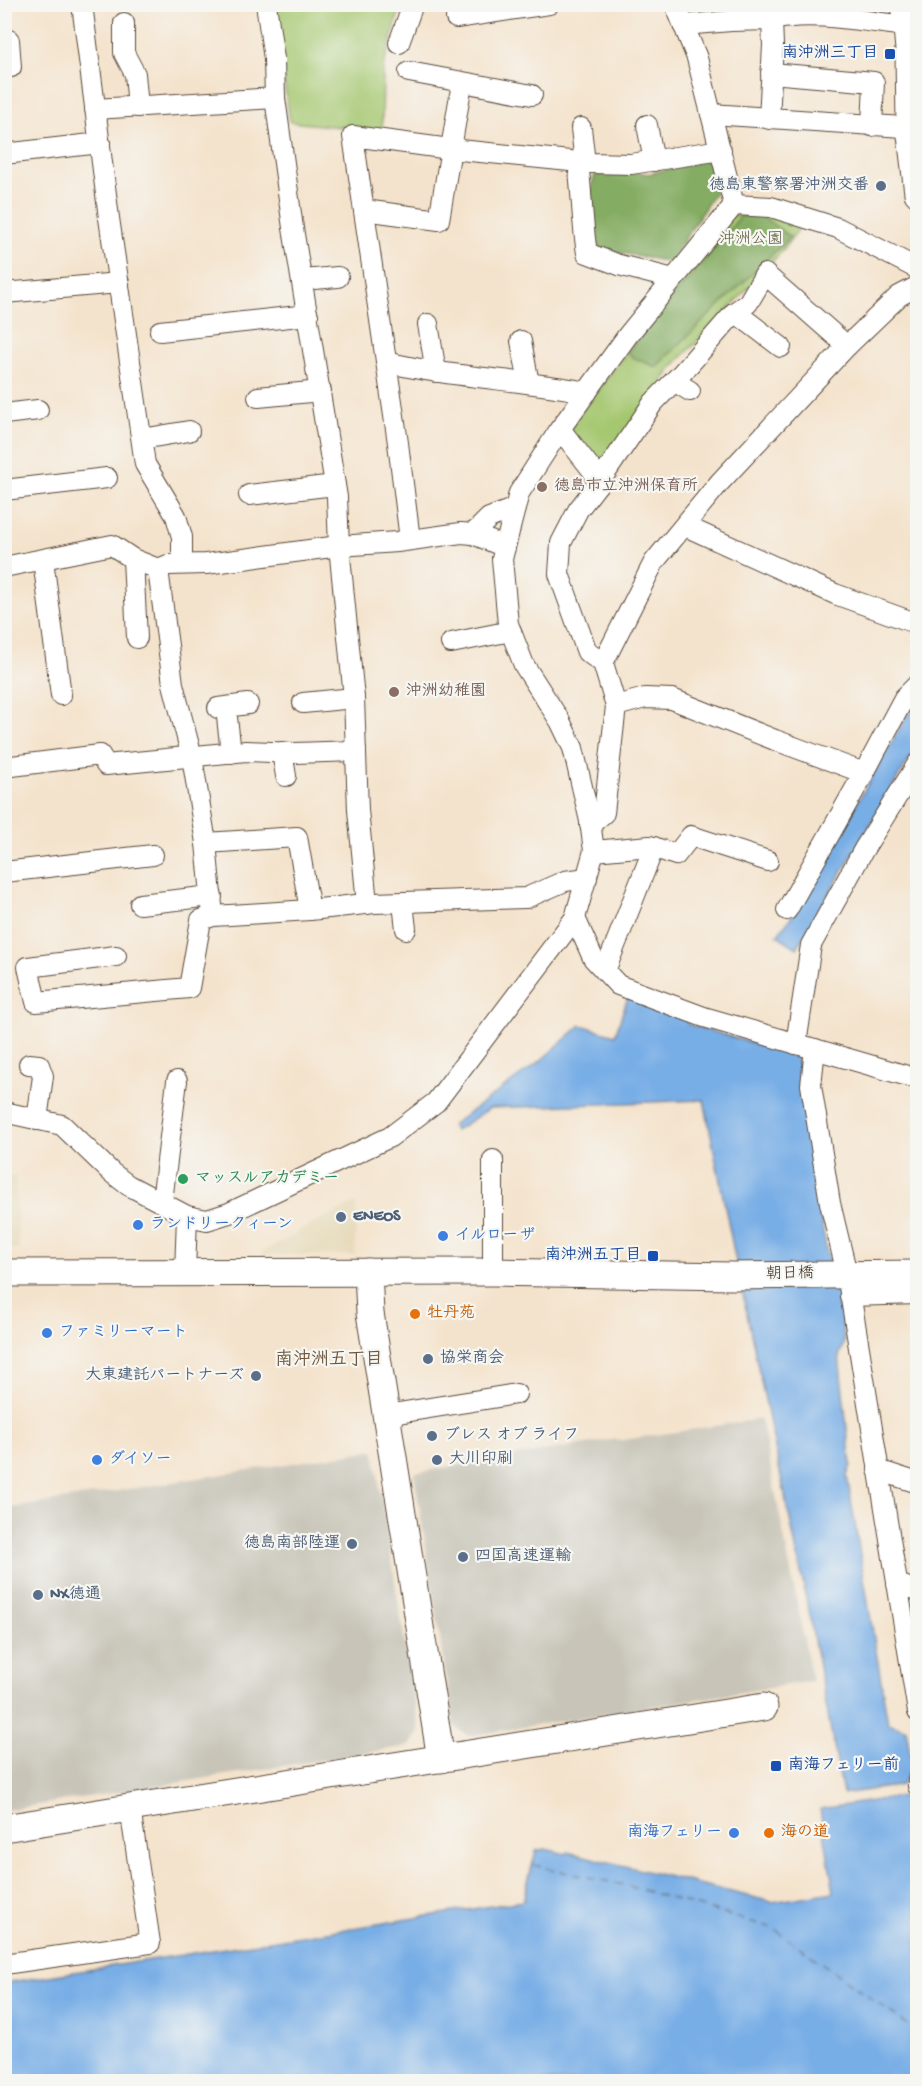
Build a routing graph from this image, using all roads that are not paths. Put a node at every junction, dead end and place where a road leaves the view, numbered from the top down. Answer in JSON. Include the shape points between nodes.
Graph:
{"nodes":[{"id":1,"x":82,"y":4,"type":"edge"},
{"id":2,"x":266,"y":4,"type":"edge"},
{"id":3,"x":413,"y":4,"type":"edge"},
{"id":4,"x":549,"y":4,"type":"edge"},
{"id":5,"x":675,"y":4,"type":"edge"},
{"id":6,"x":456,"y":18,"type":"dead end"},
{"id":7,"x":772,"y":21,"type":"junction"},
{"id":8,"x":122,"y":22,"type":"dead end"},
{"id":9,"x":683,"y":25,"type":"junction"},
{"id":10,"x":910,"y":33,"type":"edge"},
{"id":11,"x":4,"y":40,"type":"edge"},
{"id":12,"x":399,"y":43,"type":"dead end"},
{"id":13,"x":11,"y":67,"type":"dead end"},
{"id":14,"x":409,"y":72,"type":"dead end"},
{"id":15,"x":771,"y":73,"type":"junction"},
{"id":16,"x":462,"y":82,"type":"junction"},
{"id":17,"x":532,"y":95,"type":"dead end"},
{"id":18,"x":275,"y":98,"type":"junction"},
{"id":19,"x":138,"y":107,"type":"junction"},
{"id":20,"x":95,"y":109,"type":"junction"},
{"id":21,"x":711,"y":114,"type":"junction"},
{"id":22,"x":769,"y":118,"type":"junction"},
{"id":23,"x":647,"y":125,"type":"dead end"},
{"id":24,"x":872,"y":126,"type":"junction"},
{"id":25,"x":914,"y":127,"type":"edge"},
{"id":26,"x":581,"y":128,"type":"dead end"},
{"id":27,"x":100,"y":143,"type":"junction"},
{"id":28,"x":450,"y":149,"type":"junction"},
{"id":29,"x":721,"y":150,"type":"junction"},
{"id":30,"x":4,"y":154,"type":"edge"},
{"id":31,"x":654,"y":161,"type":"junction"},
{"id":32,"x":582,"y":163,"type":"junction"},
{"id":33,"x":918,"y":193,"type":"edge"},
{"id":34,"x":734,"y":205,"type":"junction"},
{"id":35,"x":363,"y":210,"type":"junction"},
{"id":36,"x":918,"y":269,"type":"edge"},
{"id":37,"x":338,"y":277,"type":"dead end"},
{"id":38,"x":673,"y":279,"type":"junction"},
{"id":39,"x":302,"y":280,"type":"junction"},
{"id":40,"x":119,"y":283,"type":"junction"},
{"id":41,"x":918,"y":286,"type":"edge"},
{"id":42,"x":4,"y":292,"type":"edge"},
{"id":43,"x":735,"y":312,"type":"junction"},
{"id":44,"x":308,"y":315,"type":"junction"},
{"id":45,"x":428,"y":324,"type":"dead end"},
{"id":46,"x":160,"y":331,"type":"dead end"},
{"id":47,"x":521,"y":341,"type":"dead end"},
{"id":48,"x":847,"y":346,"type":"junction"},
{"id":49,"x":782,"y":347,"type":"dead end"},
{"id":50,"x":386,"y":362,"type":"junction"},
{"id":51,"x":436,"y":372,"type":"junction"},
{"id":52,"x":529,"y":383,"type":"junction"},
{"id":53,"x":321,"y":391,"type":"junction"},
{"id":54,"x":587,"y":392,"type":"junction"},
{"id":55,"x":258,"y":397,"type":"dead end"},
{"id":56,"x":38,"y":410,"type":"dead end"},
{"id":57,"x":4,"y":414,"type":"edge"},
{"id":58,"x":560,"y":429,"type":"junction"},
{"id":59,"x":189,"y":430,"type":"dead end"},
{"id":60,"x":142,"y":439,"type":"junction"},
{"id":61,"x":107,"y":478,"type":"dead end"},
{"id":62,"x":598,"y":484,"type":"junction"},
{"id":63,"x":335,"y":485,"type":"junction"},
{"id":64,"x":4,"y":490,"type":"edge"},
{"id":65,"x":249,"y":495,"type":"dead end"},
{"id":66,"x":515,"y":508,"type":"junction"},
{"id":67,"x":685,"y":526,"type":"junction"},
{"id":68,"x":473,"y":534,"type":"junction"},
{"id":69,"x":410,"y":540,"type":"junction"},
{"id":70,"x":339,"y":546,"type":"junction"},
{"id":71,"x":505,"y":547,"type":"junction"},
{"id":72,"x":133,"y":559,"type":"junction"},
{"id":73,"x":43,"y":560,"type":"junction"},
{"id":74,"x":182,"y":564,"type":"junction"},
{"id":75,"x":4,"y":567,"type":"edge"},
{"id":76,"x":158,"y":569,"type":"junction"},
{"id":77,"x":918,"y":624,"type":"edge"},
{"id":78,"x":511,"y":632,"type":"junction"},
{"id":79,"x":137,"y":638,"type":"dead end"},
{"id":80,"x":451,"y":642,"type":"dead end"},
{"id":81,"x":603,"y":663,"type":"junction"},
{"id":82,"x":918,"y":684,"type":"edge"},
{"id":83,"x":61,"y":694,"type":"dead end"},
{"id":84,"x":354,"y":698,"type":"junction"},
{"id":85,"x":303,"y":703,"type":"dead end"},
{"id":86,"x":248,"y":704,"type":"dead end"},
{"id":87,"x":616,"y":706,"type":"junction"},
{"id":88,"x":270,"y":747,"type":"junction"},
{"id":89,"x":356,"y":751,"type":"junction"},
{"id":90,"x":231,"y":753,"type":"junction"},
{"id":91,"x":192,"y":757,"type":"junction"},
{"id":92,"x":918,"y":763,"type":"edge"},
{"id":93,"x":4,"y":768,"type":"edge"},
{"id":94,"x":864,"y":773,"type":"junction"},
{"id":95,"x":285,"y":776,"type":"dead end"},
{"id":96,"x":590,"y":825,"type":"junction"},
{"id":97,"x":207,"y":843,"type":"junction"},
{"id":98,"x":654,"y":847,"type":"junction"},
{"id":99,"x":594,"y":851,"type":"junction"},
{"id":100,"x":153,"y":855,"type":"dead end"},
{"id":101,"x":768,"y":861,"type":"dead end"},
{"id":102,"x":4,"y":873,"type":"edge"},
{"id":103,"x":587,"y":878,"type":"junction"},
{"id":104,"x":212,"y":896,"type":"junction"},
{"id":105,"x":403,"y":903,"type":"junction"},
{"id":106,"x":140,"y":904,"type":"dead end"},
{"id":107,"x":367,"y":904,"type":"junction"},
{"id":108,"x":310,"y":910,"type":"junction"},
{"id":109,"x":786,"y":910,"type":"dead end"},
{"id":110,"x":213,"y":916,"type":"junction"},
{"id":111,"x":575,"y":918,"type":"junction"},
{"id":112,"x":406,"y":929,"type":"dead end"},
{"id":113,"x":116,"y":956,"type":"dead end"},
{"id":114,"x":605,"y":972,"type":"junction"},
{"id":115,"x":805,"y":1046,"type":"junction"},
{"id":116,"x":29,"y":1064,"type":"dead end"},
{"id":117,"x":918,"y":1079,"type":"edge"},
{"id":118,"x":177,"y":1081,"type":"dead end"},
{"id":119,"x":4,"y":1112,"type":"edge"},
{"id":120,"x":37,"y":1120,"type":"junction"},
{"id":121,"x":493,"y":1160,"type":"dead end"},
{"id":122,"x":162,"y":1201,"type":"junction"},
{"id":123,"x":187,"y":1216,"type":"junction"},
{"id":124,"x":368,"y":1272,"type":"junction"},
{"id":125,"x":493,"y":1272,"type":"junction"},
{"id":126,"x":4,"y":1273,"type":"edge"},
{"id":127,"x":185,"y":1273,"type":"junction"},
{"id":128,"x":918,"y":1274,"type":"edge"},
{"id":129,"x":848,"y":1285,"type":"junction"},
{"id":130,"x":918,"y":1294,"type":"edge"},
{"id":131,"x":516,"y":1394,"type":"dead end"},
{"id":132,"x":386,"y":1415,"type":"junction"},
{"id":133,"x":878,"y":1470,"type":"junction"},
{"id":134,"x":918,"y":1483,"type":"edge"},
{"id":135,"x":897,"y":1584,"type":"junction"},
{"id":136,"x":918,"y":1591,"type":"edge"},
{"id":137,"x":764,"y":1707,"type":"dead end"},
{"id":138,"x":918,"y":1713,"type":"edge"},
{"id":139,"x":441,"y":1759,"type":"junction"},
{"id":140,"x":918,"y":1780,"type":"edge"},
{"id":141,"x":918,"y":1785,"type":"edge"},
{"id":142,"x":130,"y":1808,"type":"junction"},
{"id":143,"x":4,"y":1828,"type":"edge"},
{"id":144,"x":4,"y":1964,"type":"edge"}],
"edges":[{"from":1,"to":20,"type":"street"},
{"from":2,"to":18,"type":"street"},
{"from":3,"to":12,"type":"street"},
{"from":4,"to":6,"type":"street"},
{"from":5,"to":9,"type":"street"},
{"from":7,"to":9,"type":"street"},
{"from":7,"to":10,"type":"street","via":[[788,16],[844,19]]},
{"from":7,"to":15,"type":"street"},
{"from":8,"to":19,"type":"street","via":[[124,53],[135,74]]},
{"from":9,"to":21,"type":"street","via":[[697,58]]},
{"from":10,"to":25,"type":"street"},
{"from":11,"to":13,"type":"street","via":[[9,40]]},
{"from":14,"to":16,"type":"street"},
{"from":15,"to":22,"type":"street"},
{"from":15,"to":24,"type":"street","via":[[874,82]]},
{"from":16,"to":17,"type":"street"},
{"from":16,"to":28,"type":"street"},
{"from":18,"to":19,"type":"street"},
{"from":18,"to":39,"type":"street"},
{"from":19,"to":20,"type":"street"},
{"from":20,"to":27,"type":"street"},
{"from":21,"to":22,"type":"street"},
{"from":21,"to":29,"type":"street"},
{"from":22,"to":24,"type":"street"},
{"from":23,"to":31,"type":"street"},
{"from":24,"to":25,"type":"street"},
{"from":25,"to":33,"type":"street"},
{"from":26,"to":32,"type":"street"},
{"from":27,"to":30,"type":"street"},
{"from":27,"to":40,"type":"street"},
{"from":28,"to":32,"type":"street"},
{"from":28,"to":35,"type":"street","via":[[439,220]]},
{"from":28,"to":35,"type":"street","via":[[353,136]]},
{"from":29,"to":31,"type":"street"},
{"from":29,"to":34,"type":"street"},
{"from":31,"to":32,"type":"street"},
{"from":32,"to":38,"type":"street","via":[[587,253]]},
{"from":34,"to":36,"type":"street","via":[[771,207],[838,228]]},
{"from":34,"to":38,"type":"street"},
{"from":35,"to":50,"type":"street"},
{"from":37,"to":39,"type":"street"},
{"from":38,"to":54,"type":"street"},
{"from":39,"to":44,"type":"street"},
{"from":40,"to":42,"type":"street"},
{"from":40,"to":60,"type":"street"},
{"from":41,"to":48,"type":"street","via":[[899,296]]},
{"from":43,"to":48,"type":"street","via":[[748,303],[765,274]]},
{"from":43,"to":49,"type":"street"},
{"from":43,"to":62,"type":"street","via":[[682,386],[653,403]]},
{"from":44,"to":46,"type":"street"},
{"from":44,"to":53,"type":"street"},
{"from":45,"to":51,"type":"street"},
{"from":47,"to":52,"type":"street"},
{"from":48,"to":67,"type":"street","via":[[720,482]]},
{"from":50,"to":51,"type":"street"},
{"from":50,"to":69,"type":"street"},
{"from":51,"to":52,"type":"street"},
{"from":52,"to":54,"type":"street"},
{"from":53,"to":55,"type":"street"},
{"from":53,"to":63,"type":"street"},
{"from":54,"to":58,"type":"street"},
{"from":56,"to":57,"type":"street"},
{"from":58,"to":62,"type":"street","via":[[593,471]]},
{"from":58,"to":66,"type":"street","via":[[519,493]]},
{"from":59,"to":60,"type":"street"},
{"from":60,"to":74,"type":"street","via":[[145,464],[176,516],[182,537]]},
{"from":61,"to":64,"type":"street"},
{"from":62,"to":81,"type":"street","via":[[578,510],[561,543],[560,574],[587,652]]},
{"from":63,"to":65,"type":"street"},
{"from":63,"to":70,"type":"street"},
{"from":66,"to":68,"type":"street","via":[[489,518]]},
{"from":66,"to":71,"type":"street"},
{"from":67,"to":77,"type":"street","via":[[834,594]]},
{"from":67,"to":81,"type":"street","via":[[654,562]]},
{"from":68,"to":69,"type":"street"},
{"from":68,"to":71,"type":"street"},
{"from":69,"to":70,"type":"street"},
{"from":70,"to":74,"type":"street"},
{"from":70,"to":84,"type":"street"},
{"from":71,"to":78,"type":"street","via":[[502,560]]},
{"from":72,"to":73,"type":"street","via":[[112,545]]},
{"from":72,"to":76,"type":"street"},
{"from":72,"to":79,"type":"street"},
{"from":73,"to":75,"type":"street"},
{"from":73,"to":83,"type":"street"},
{"from":74,"to":76,"type":"street"},
{"from":76,"to":91,"type":"street","via":[[173,684]]},
{"from":78,"to":80,"type":"street"},
{"from":78,"to":96,"type":"street","via":[[524,665],[573,748]]},
{"from":81,"to":87,"type":"street"},
{"from":82,"to":94,"type":"street","via":[[904,698]]},
{"from":84,"to":85,"type":"street"},
{"from":84,"to":89,"type":"street"},
{"from":86,"to":90,"type":"street","via":[[222,708]]},
{"from":87,"to":94,"type":"street","via":[[645,698],[672,699]]},
{"from":87,"to":96,"type":"street","via":[[604,813]]},
{"from":88,"to":89,"type":"street"},
{"from":88,"to":90,"type":"street"},
{"from":88,"to":95,"type":"street"},
{"from":89,"to":107,"type":"street"},
{"from":90,"to":91,"type":"street"},
{"from":91,"to":93,"type":"street","via":[[106,765],[100,755]]},
{"from":91,"to":97,"type":"street"},
{"from":92,"to":115,"type":"street","via":[[864,849],[812,945]]},
{"from":94,"to":109,"type":"street"},
{"from":96,"to":99,"type":"street"},
{"from":97,"to":104,"type":"street"},
{"from":97,"to":108,"type":"street","via":[[297,837]]},
{"from":98,"to":99,"type":"street"},
{"from":98,"to":101,"type":"street","via":[[676,855],[691,836]]},
{"from":98,"to":114,"type":"street"},
{"from":99,"to":103,"type":"street"},
{"from":100,"to":102,"type":"street"},
{"from":103,"to":105,"type":"street","via":[[565,881],[526,898]]},
{"from":103,"to":111,"type":"street"},
{"from":104,"to":106,"type":"street"},
{"from":104,"to":110,"type":"street"},
{"from":105,"to":107,"type":"street"},
{"from":105,"to":112,"type":"street"},
{"from":107,"to":108,"type":"street"},
{"from":108,"to":110,"type":"street"},
{"from":110,"to":113,"type":"street","via":[[201,920],[189,988],[36,1002],[28,967]]},
{"from":111,"to":114,"type":"street","via":[[592,958]]},
{"from":111,"to":123,"type":"street","via":[[436,1102],[390,1137],[229,1213],[207,1221]]},
{"from":114,"to":115,"type":"street","via":[[618,985],[704,1017]]},
{"from":115,"to":117,"type":"street"},
{"from":115,"to":129,"type":"street","via":[[830,1203]]},
{"from":116,"to":120,"type":"street","via":[[39,1065],[43,1076]]},
{"from":118,"to":122,"type":"street"},
{"from":119,"to":120,"type":"street"},
{"from":120,"to":122,"type":"street","via":[[62,1125],[112,1173]]},
{"from":121,"to":125,"type":"street"},
{"from":122,"to":123,"type":"street"},
{"from":123,"to":127,"type":"street"},
{"from":124,"to":125,"type":"street","name":"朝日橋"},
{"from":124,"to":127,"type":"street","name":"朝日橋"},
{"from":124,"to":132,"type":"street","via":[[370,1313]]},
{"from":125,"to":129,"type":"street","name":"朝日橋","via":[[733,1276]]},
{"from":126,"to":127,"type":"street","name":"朝日橋"},
{"from":128,"to":129,"type":"street","name":"朝日橋"},
{"from":129,"to":130,"type":"street"},
{"from":129,"to":133,"type":"street"},
{"from":131,"to":132,"type":"street"},
{"from":132,"to":139,"type":"street"},
{"from":133,"to":134,"type":"street"},
{"from":133,"to":135,"type":"street"},
{"from":135,"to":136,"type":"street"},
{"from":135,"to":138,"type":"street"},
{"from":137,"to":139,"type":"street"},
{"from":139,"to":142,"type":"street"},
{"from":140,"to":141,"type":"street"},
{"from":142,"to":143,"type":"street"},
{"from":142,"to":144,"type":"street","via":[[150,1943]]}]}
